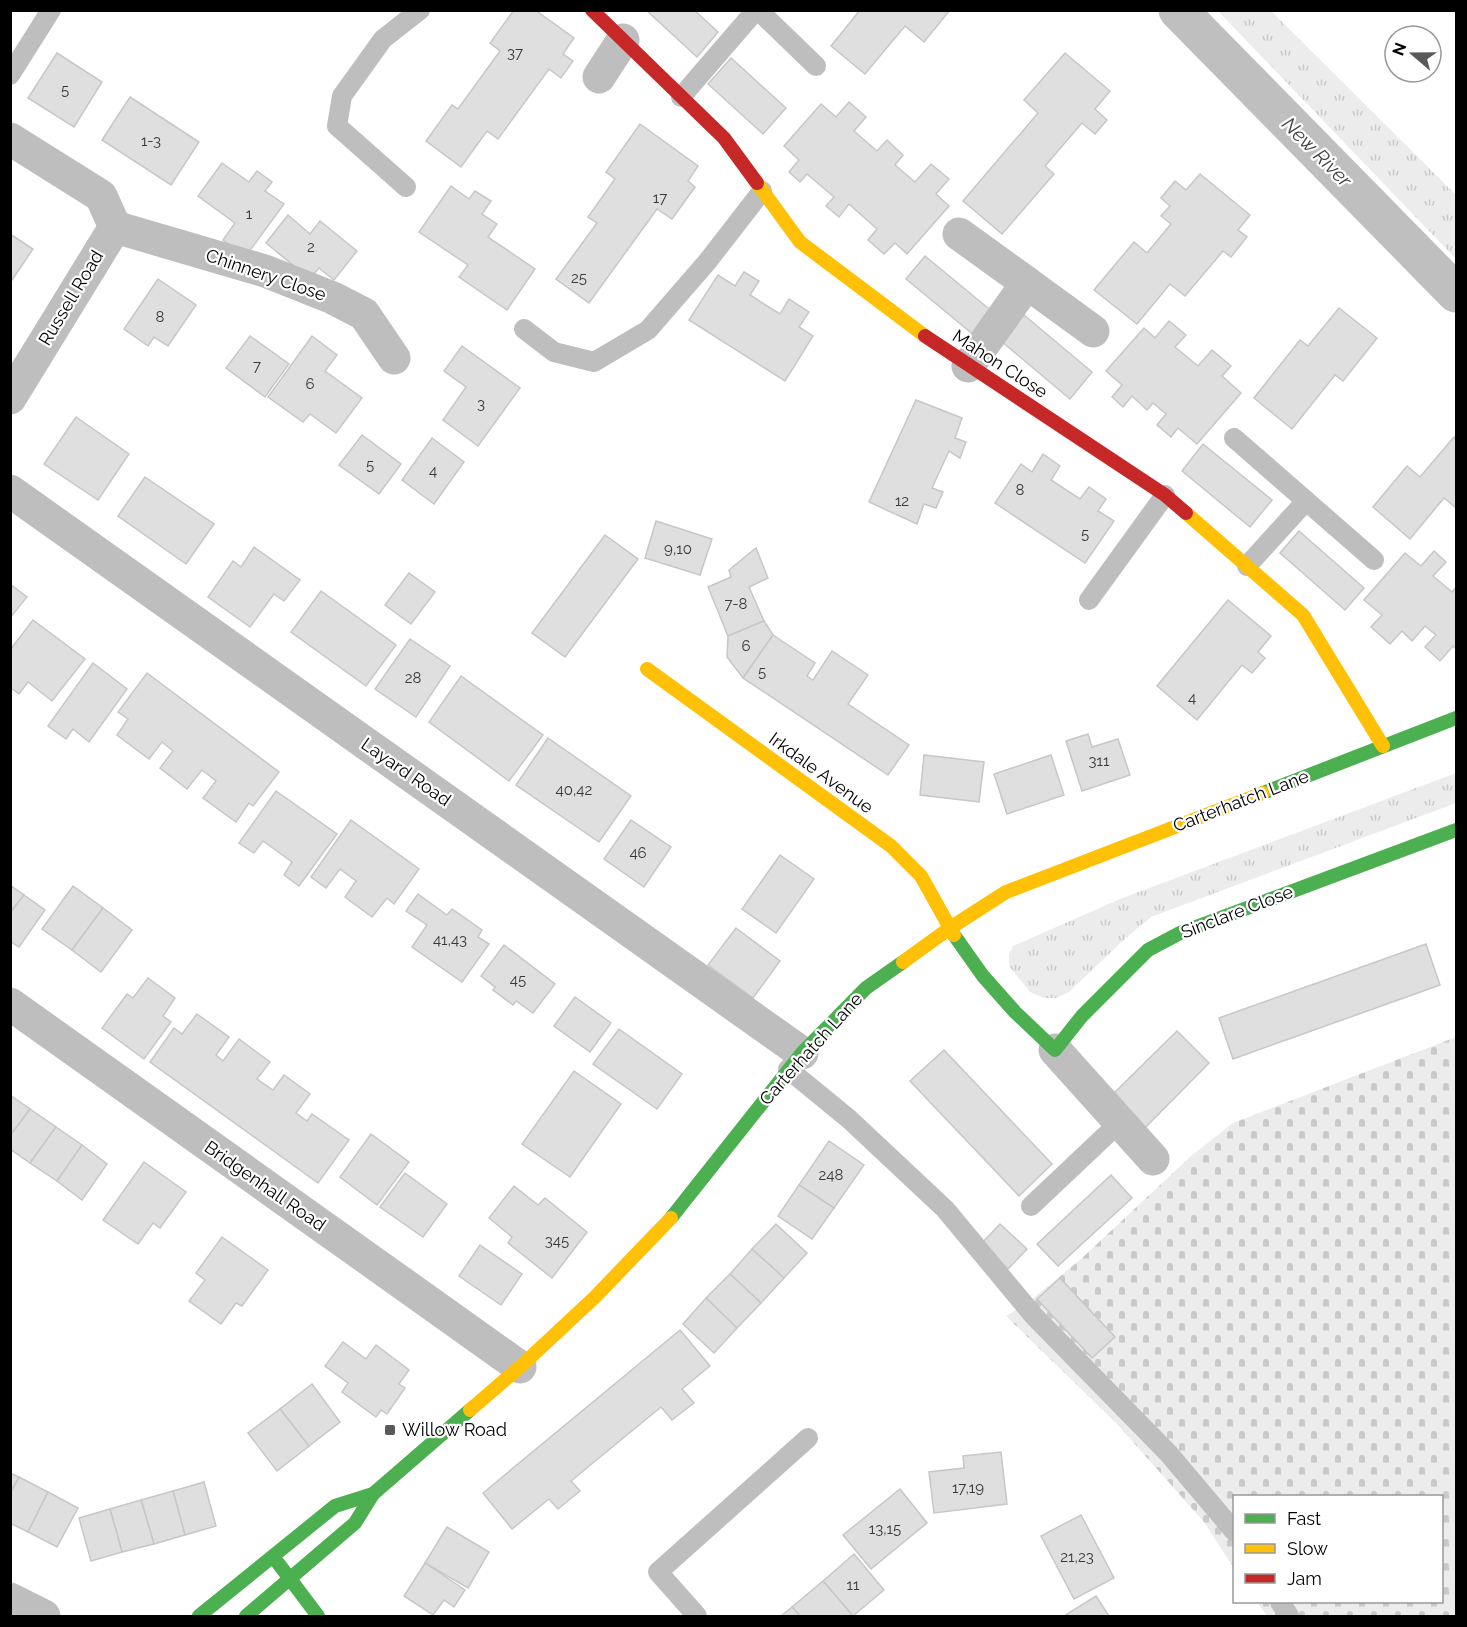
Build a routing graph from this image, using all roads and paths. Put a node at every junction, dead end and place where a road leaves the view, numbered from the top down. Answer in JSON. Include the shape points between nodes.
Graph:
{"nodes":[{"id":1,"x":51,"y":10,"type":"edge"},
{"id":2,"x":420,"y":10,"type":"edge"},
{"id":3,"x":592,"y":10,"type":"edge"},
{"id":4,"x":757,"y":10,"type":"edge"},
{"id":5,"x":623,"y":40,"type":"junction"},
{"id":6,"x":816,"y":66,"type":"dead end"},
{"id":7,"x":10,"y":75,"type":"edge"},
{"id":8,"x":599,"y":77,"type":"dead end"},
{"id":9,"x":681,"y":97,"type":"junction"},
{"id":10,"x":10,"y":139,"type":"edge"},
{"id":11,"x":406,"y":187,"type":"dead end"},
{"id":12,"x":762,"y":191,"type":"junction"},
{"id":13,"x":115,"y":227,"type":"junction"},
{"id":14,"x":959,"y":234,"type":"dead end"},
{"id":15,"x":1027,"y":283,"type":"junction"},
{"id":16,"x":524,"y":329,"type":"dead end"},
{"id":17,"x":1093,"y":331,"type":"dead end"},
{"id":18,"x":394,"y":358,"type":"dead end"},
{"id":19,"x":968,"y":366,"type":"junction"},
{"id":20,"x":10,"y":399,"type":"edge"},
{"id":21,"x":1234,"y":438,"type":"dead end"},
{"id":22,"x":10,"y":490,"type":"edge"},
{"id":23,"x":1165,"y":495,"type":"junction"},
{"id":24,"x":1306,"y":501,"type":"junction"},
{"id":25,"x":1374,"y":560,"type":"dead end"},
{"id":26,"x":1247,"y":566,"type":"junction"},
{"id":27,"x":1089,"y":600,"type":"dead end"},
{"id":28,"x":647,"y":669,"type":"dead end"},
{"id":29,"x":1456,"y":718,"type":"edge"},
{"id":30,"x":1383,"y":746,"type":"junction"},
{"id":31,"x":1456,"y":830,"type":"edge"},
{"id":32,"x":950,"y":928,"type":"junction"},
{"id":33,"x":10,"y":1004,"type":"edge"},
{"id":34,"x":1055,"y":1050,"type":"junction"},
{"id":35,"x":795,"y":1061,"type":"junction"},
{"id":36,"x":1120,"y":1122,"type":"junction"},
{"id":37,"x":1153,"y":1159,"type":"dead end"},
{"id":38,"x":1031,"y":1206,"type":"dead end"},
{"id":39,"x":520,"y":1367,"type":"junction"},
{"id":40,"x":808,"y":1438,"type":"dead end"},
{"id":41,"x":373,"y":1494,"type":"junction"},
{"id":42,"x":1233,"y":1530,"type":"edge"},
{"id":43,"x":273,"y":1556,"type":"junction"},
{"id":44,"x":291,"y":1580,"type":"junction"},
{"id":45,"x":10,"y":1599,"type":"edge"},
{"id":46,"x":1281,"y":1603,"type":"edge"},
{"id":47,"x":44,"y":1617,"type":"edge"},
{"id":48,"x":199,"y":1617,"type":"edge"},
{"id":49,"x":246,"y":1617,"type":"edge"},
{"id":50,"x":318,"y":1617,"type":"edge"},
{"id":51,"x":697,"y":1617,"type":"edge"},
{"id":52,"x":1289,"y":1617,"type":"edge"}],
"edges":[{"from":1,"to":7,"type":"lane"},
{"from":2,"to":11,"type":"lane","via":[[383,39],[342,96],[337,126]]},
{"from":3,"to":5,"type":"street","name":"Mahon Close"},
{"from":4,"to":6,"type":"lane"},
{"from":4,"to":9,"type":"lane"},
{"from":5,"to":8,"type":"street"},
{"from":5,"to":9,"type":"street","name":"Mahon Close"},
{"from":9,"to":12,"type":"street","name":"Mahon Close","via":[[724,138]]},
{"from":10,"to":13,"type":"street","via":[[100,196]]},
{"from":12,"to":16,"type":"lane","via":[[648,330],[594,362],[554,352]]},
{"from":12,"to":19,"type":"street","name":"Mahon Close","via":[[800,242],[908,326]]},
{"from":13,"to":18,"type":"street","name":"Chinnery Close","via":[[265,271],[333,298],[364,314]]},
{"from":13,"to":20,"type":"street","name":"Russell Road"},
{"from":14,"to":15,"type":"street"},
{"from":15,"to":17,"type":"street"},
{"from":15,"to":19,"type":"street"},
{"from":19,"to":23,"type":"street","name":"Mahon Close"},
{"from":21,"to":24,"type":"lane"},
{"from":22,"to":35,"type":"street","name":"Layard Road"},
{"from":23,"to":26,"type":"street","name":"Mahon Close"},
{"from":23,"to":27,"type":"lane"},
{"from":24,"to":25,"type":"lane"},
{"from":24,"to":26,"type":"lane"},
{"from":26,"to":30,"type":"street","name":"Mahon Close","via":[[1303,615]]},
{"from":28,"to":32,"type":"street","name":"Irkdale Avenue","via":[[891,846],[921,876]]},
{"from":29,"to":30,"type":"street","name":"Carterhatch Lane"},
{"from":30,"to":32,"type":"street","name":"Carterhatch Lane","via":[[1006,892]]},
{"from":31,"to":34,"type":"street","name":"Sinclare Close","via":[[1180,933],[1148,950],[1082,1016]]},
{"from":32,"to":34,"type":"street","via":[[983,976]]},
{"from":32,"to":35,"type":"street","name":"Carterhatch Lane","via":[[866,988]]},
{"from":33,"to":39,"type":"street","name":"Bridgenhall Road"},
{"from":34,"to":36,"type":"street"},
{"from":35,"to":39,"type":"street","name":"Carterhatch Lane","via":[[669,1221]]},
{"from":35,"to":42,"type":"lane","via":[[849,1119],[945,1209],[1034,1316],[1169,1454]]},
{"from":36,"to":37,"type":"street"},
{"from":36,"to":38,"type":"lane"},
{"from":39,"to":41,"type":"street","name":"Carterhatch Lane"},
{"from":40,"to":51,"type":"lane","via":[[658,1572]]},
{"from":41,"to":43,"type":"street","name":"Carterhatch Lane","via":[[335,1506]]},
{"from":41,"to":44,"type":"street","name":"Carterhatch Lane","via":[[355,1522]]},
{"from":43,"to":44,"type":"street"},
{"from":43,"to":48,"type":"street","name":"Carterhatch Lane"},
{"from":44,"to":49,"type":"street","name":"Carterhatch Lane"},
{"from":44,"to":50,"type":"street"},
{"from":45,"to":47,"type":"street"},
{"from":46,"to":52,"type":"lane"}]}
